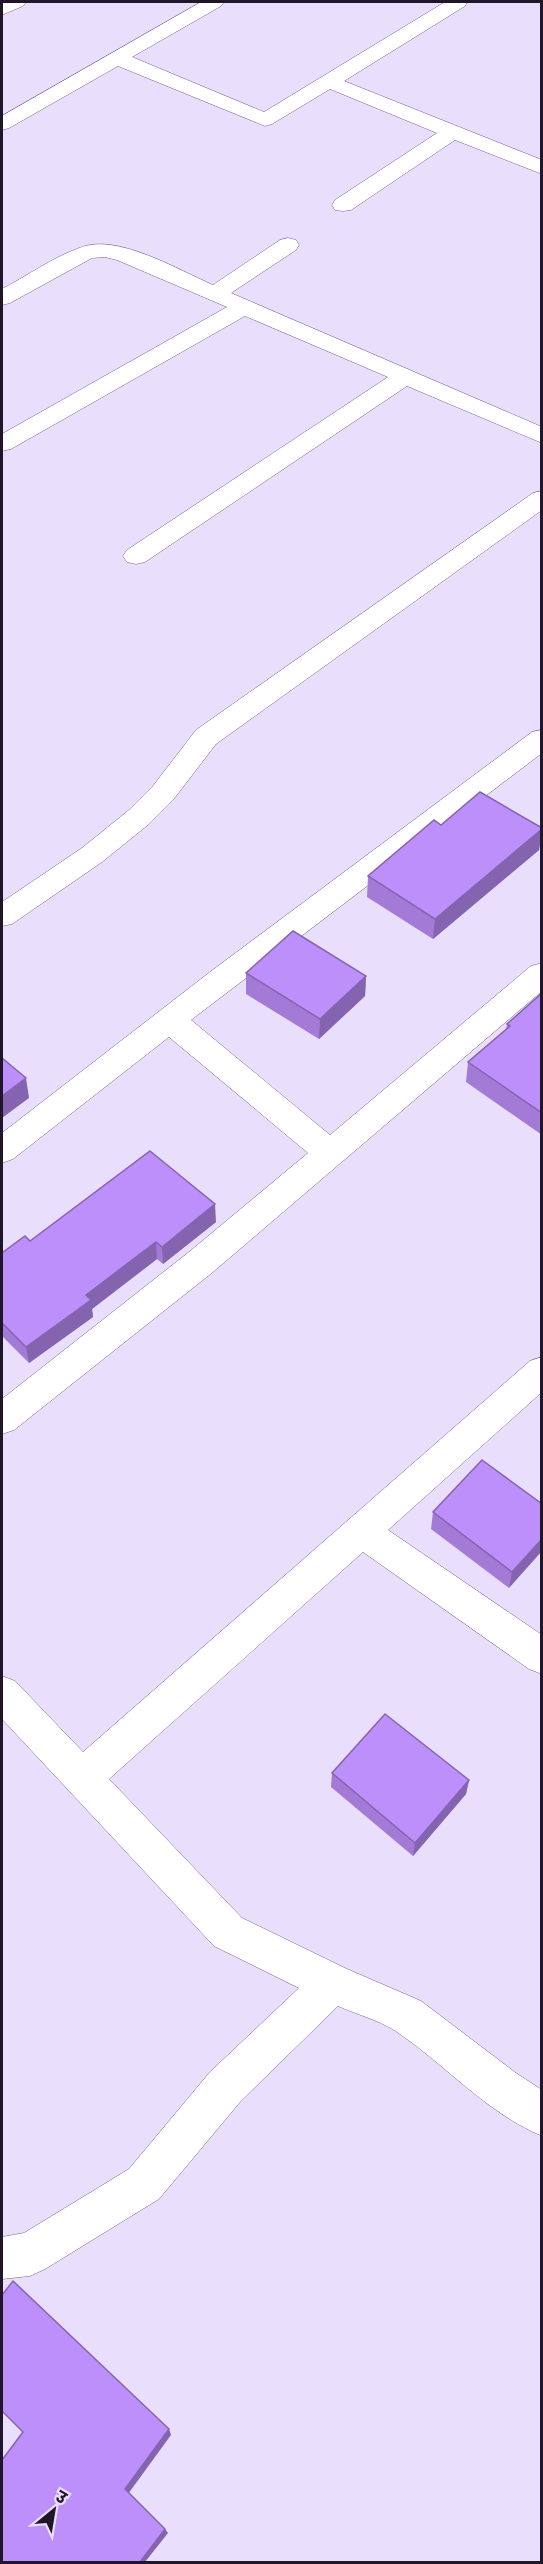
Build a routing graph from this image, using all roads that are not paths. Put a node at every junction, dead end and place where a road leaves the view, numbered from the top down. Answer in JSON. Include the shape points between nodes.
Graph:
{"nodes":[{"id":1,"x":16,"y":2,"type":"edge"},
{"id":2,"x":214,"y":2,"type":"edge"},
{"id":3,"x":458,"y":2,"type":"edge"},
{"id":4,"x":2,"y":9,"type":"edge"},
{"id":5,"x":116,"y":58,"type":"junction"},
{"id":6,"x":327,"y":81,"type":"junction"},
{"id":7,"x":2,"y":124,"type":"edge"},
{"id":8,"x":453,"y":132,"type":"junction"},
{"id":9,"x":542,"y":168,"type":"edge"},
{"id":10,"x":343,"y":205,"type":"dead end"},
{"id":11,"x":288,"y":245,"type":"dead end"},
{"id":12,"x":215,"y":294,"type":"junction"},
{"id":13,"x":2,"y":298,"type":"edge"},
{"id":14,"x":244,"y":307,"type":"junction"},
{"id":15,"x":404,"y":377,"type":"junction"},
{"id":16,"x":542,"y":436,"type":"edge"},
{"id":17,"x":2,"y":444,"type":"edge"},
{"id":18,"x":542,"y":498,"type":"edge"},
{"id":19,"x":136,"y":556,"type":"dead end"},
{"id":20,"x":542,"y":739,"type":"edge"},
{"id":21,"x":2,"y":916,"type":"edge"},
{"id":22,"x":542,"y":974,"type":"edge"},
{"id":23,"x":170,"y":1020,"type":"junction"},
{"id":24,"x":2,"y":1150,"type":"edge"},
{"id":25,"x":329,"y":1152,"type":"junction"},
{"id":26,"x":542,"y":1371,"type":"edge"},
{"id":27,"x":2,"y":1419,"type":"edge"},
{"id":28,"x":361,"y":1531,"type":"junction"},
{"id":29,"x":542,"y":1657,"type":"edge"},
{"id":30,"x":2,"y":1693,"type":"edge"},
{"id":31,"x":82,"y":1778,"type":"junction"},
{"id":32,"x":333,"y":1983,"type":"junction"},
{"id":33,"x":542,"y":2115,"type":"edge"},
{"id":34,"x":2,"y":2259,"type":"edge"}],
"edges":[{"from":1,"to":4,"type":"street"},
{"from":2,"to":5,"type":"street"},
{"from":3,"to":6,"type":"street"},
{"from":5,"to":6,"type":"street","via":[[265,120]]},
{"from":5,"to":7,"type":"street"},
{"from":6,"to":8,"type":"street"},
{"from":8,"to":9,"type":"street"},
{"from":8,"to":10,"type":"street"},
{"from":11,"to":12,"type":"street"},
{"from":12,"to":13,"type":"street","via":[[105,250],[87,252]]},
{"from":12,"to":14,"type":"street"},
{"from":14,"to":15,"type":"street"},
{"from":14,"to":17,"type":"street"},
{"from":15,"to":16,"type":"street"},
{"from":15,"to":19,"type":"street"},
{"from":18,"to":21,"type":"street","via":[[206,737],[139,817],[92,855]]},
{"from":20,"to":23,"type":"street"},
{"from":22,"to":25,"type":"street"},
{"from":23,"to":24,"type":"street"},
{"from":23,"to":25,"type":"street"},
{"from":25,"to":27,"type":"street","via":[[201,1262]]},
{"from":26,"to":28,"type":"street"},
{"from":28,"to":29,"type":"street"},
{"from":28,"to":31,"type":"street"},
{"from":30,"to":31,"type":"street"},
{"from":31,"to":32,"type":"street","via":[[228,1932]]},
{"from":32,"to":33,"type":"street","via":[[407,2015]]},
{"from":32,"to":34,"type":"street","via":[[225,2086],[144,2184],[30,2254]]}]}
